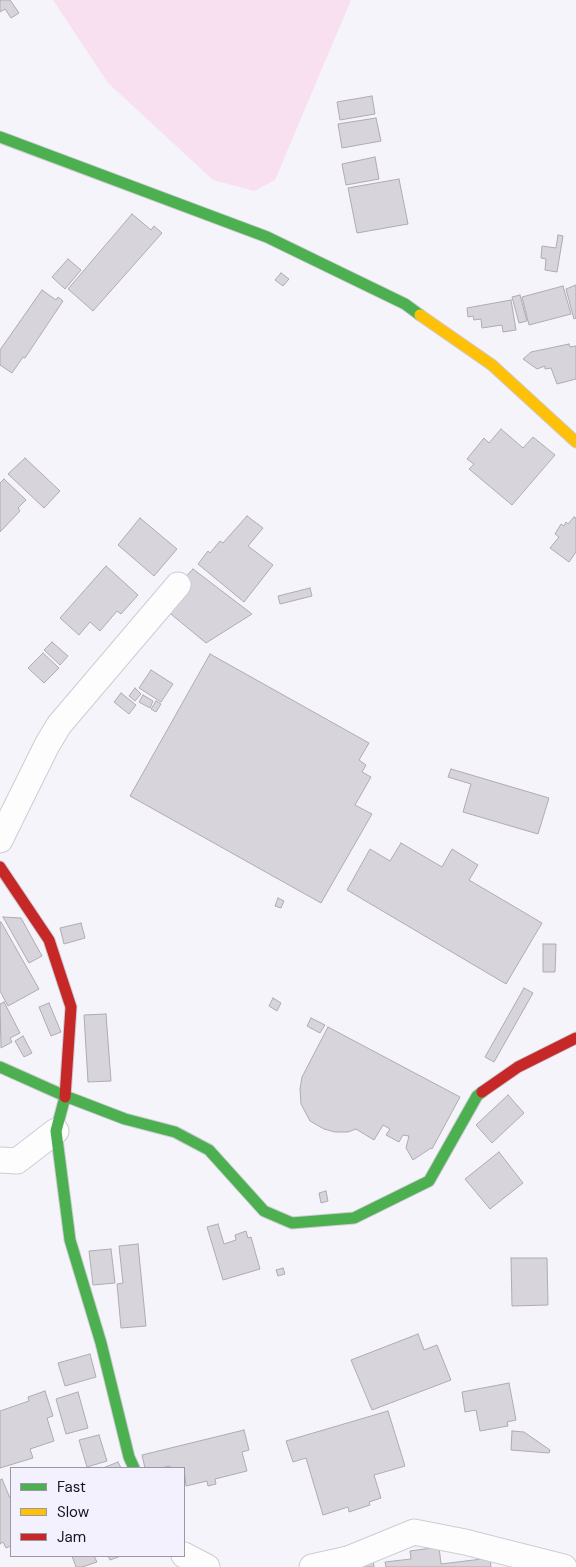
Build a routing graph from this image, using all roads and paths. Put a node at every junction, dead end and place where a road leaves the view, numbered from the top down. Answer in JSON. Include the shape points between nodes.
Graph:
{"nodes":[{"id":1,"x":0,"y":137,"type":"edge"},
{"id":2,"x":576,"y":442,"type":"edge"},
{"id":3,"x":178,"y":585,"type":"dead end"},
{"id":4,"x":0,"y":840,"type":"edge"},
{"id":5,"x":0,"y":868,"type":"edge"},
{"id":6,"x":576,"y":1038,"type":"edge"},
{"id":7,"x":0,"y":1067,"type":"edge"},
{"id":8,"x":65,"y":1096,"type":"junction"},
{"id":9,"x":56,"y":1131,"type":"junction"},
{"id":10,"x":0,"y":1160,"type":"edge"},
{"id":11,"x":134,"y":1467,"type":"edge"},
{"id":12,"x":185,"y":1556,"type":"edge"},
{"id":13,"x":207,"y":1567,"type":"edge"},
{"id":14,"x":312,"y":1567,"type":"edge"},
{"id":15,"x":564,"y":1567,"type":"edge"}],
"edges":[{"from":1,"to":2,"type":"street","via":[[267,237],[405,304],[492,365]]},
{"from":3,"to":4,"type":"street","via":[[59,725]]},
{"from":5,"to":8,"type":"street","via":[[49,940],[71,1007]]},
{"from":6,"to":8,"type":"street","via":[[518,1067],[477,1096],[429,1181],[354,1218],[292,1223],[264,1210],[209,1150],[175,1132],[125,1119]]},
{"from":7,"to":8,"type":"street"},
{"from":8,"to":9,"type":"street"},
{"from":9,"to":10,"type":"street","via":[[18,1161]]},
{"from":9,"to":11,"type":"street","via":[[70,1240]]},
{"from":12,"to":13,"type":"street"},
{"from":14,"to":15,"type":"street","via":[[348,1559],[414,1532]]}]}
